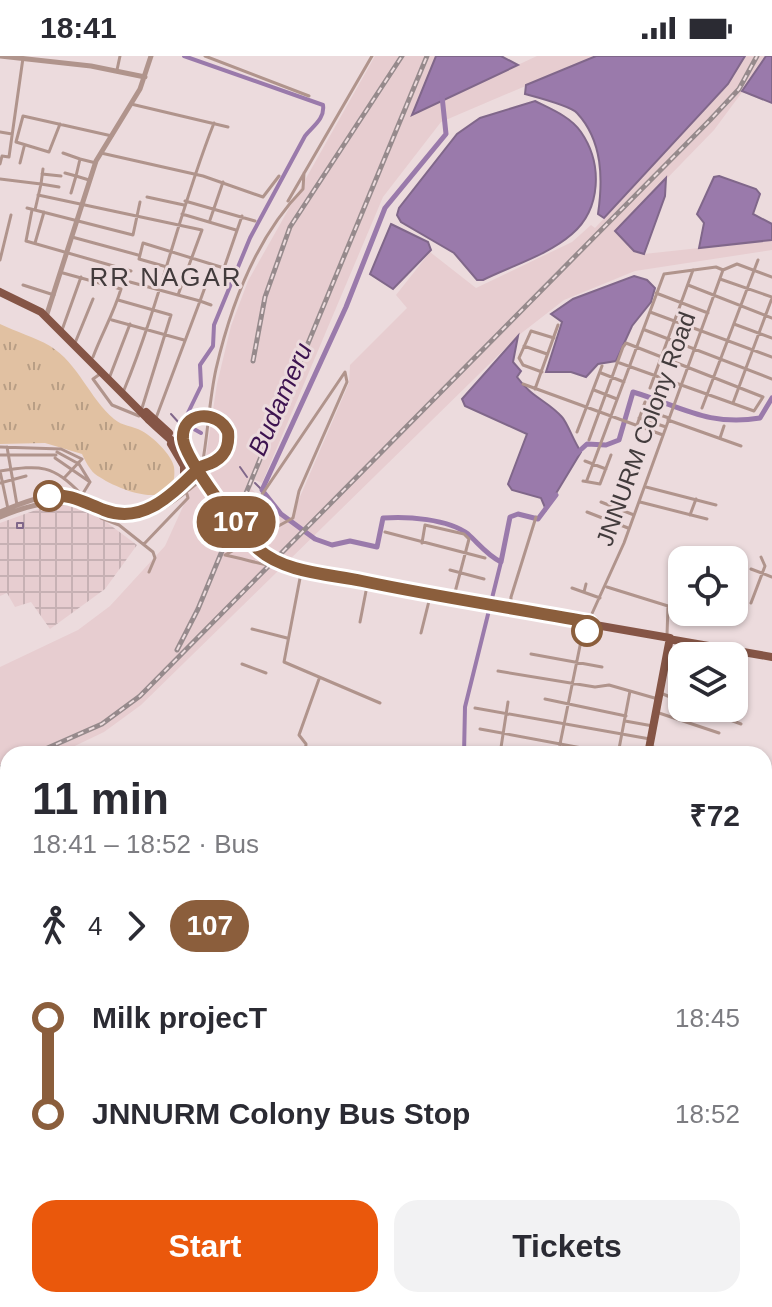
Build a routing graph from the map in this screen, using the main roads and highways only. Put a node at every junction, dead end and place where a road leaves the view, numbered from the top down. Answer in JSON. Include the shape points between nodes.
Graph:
{"nodes":[{"id":1,"x":0,"y":294,"type":"edge"},
{"id":2,"x":89,"y":357,"type":"junction"},
{"id":3,"x":141,"y":412,"type":"junction"},
{"id":4,"x":176,"y":450,"type":"junction"},
{"id":5,"x":184,"y":482,"type":"road end"},
{"id":6,"x":668,"y":642,"type":"edge"},
{"id":7,"x":748,"y":653,"type":"edge"},
{"id":8,"x":772,"y":657,"type":"edge"},
{"id":9,"x":668,"y":658,"type":"edge"},
{"id":10,"x":660,"y":697,"type":"junction"},
{"id":11,"x":651,"y":746,"type":"edge"},
{"id":12,"x":652,"y":746,"type":"edge"}],
"edges":[{"from":1,"to":2,"type":"main road","via":[[45,316]]},
{"from":2,"to":3,"type":"main road"},
{"from":2,"to":3,"type":"main road"},
{"from":2,"to":6,"type":"main road","bridge":true,"via":[[184,452],[259,550],[288,566]]},
{"from":3,"to":4,"type":"main road"},
{"from":3,"to":4,"type":"main road","via":[[175,439]]},
{"from":4,"to":5,"type":"main road"},
{"from":7,"to":8,"type":"main road"},
{"from":9,"to":10,"type":"main road"},
{"from":10,"to":11,"type":"main road"},
{"from":10,"to":12,"type":"main road"}]}
